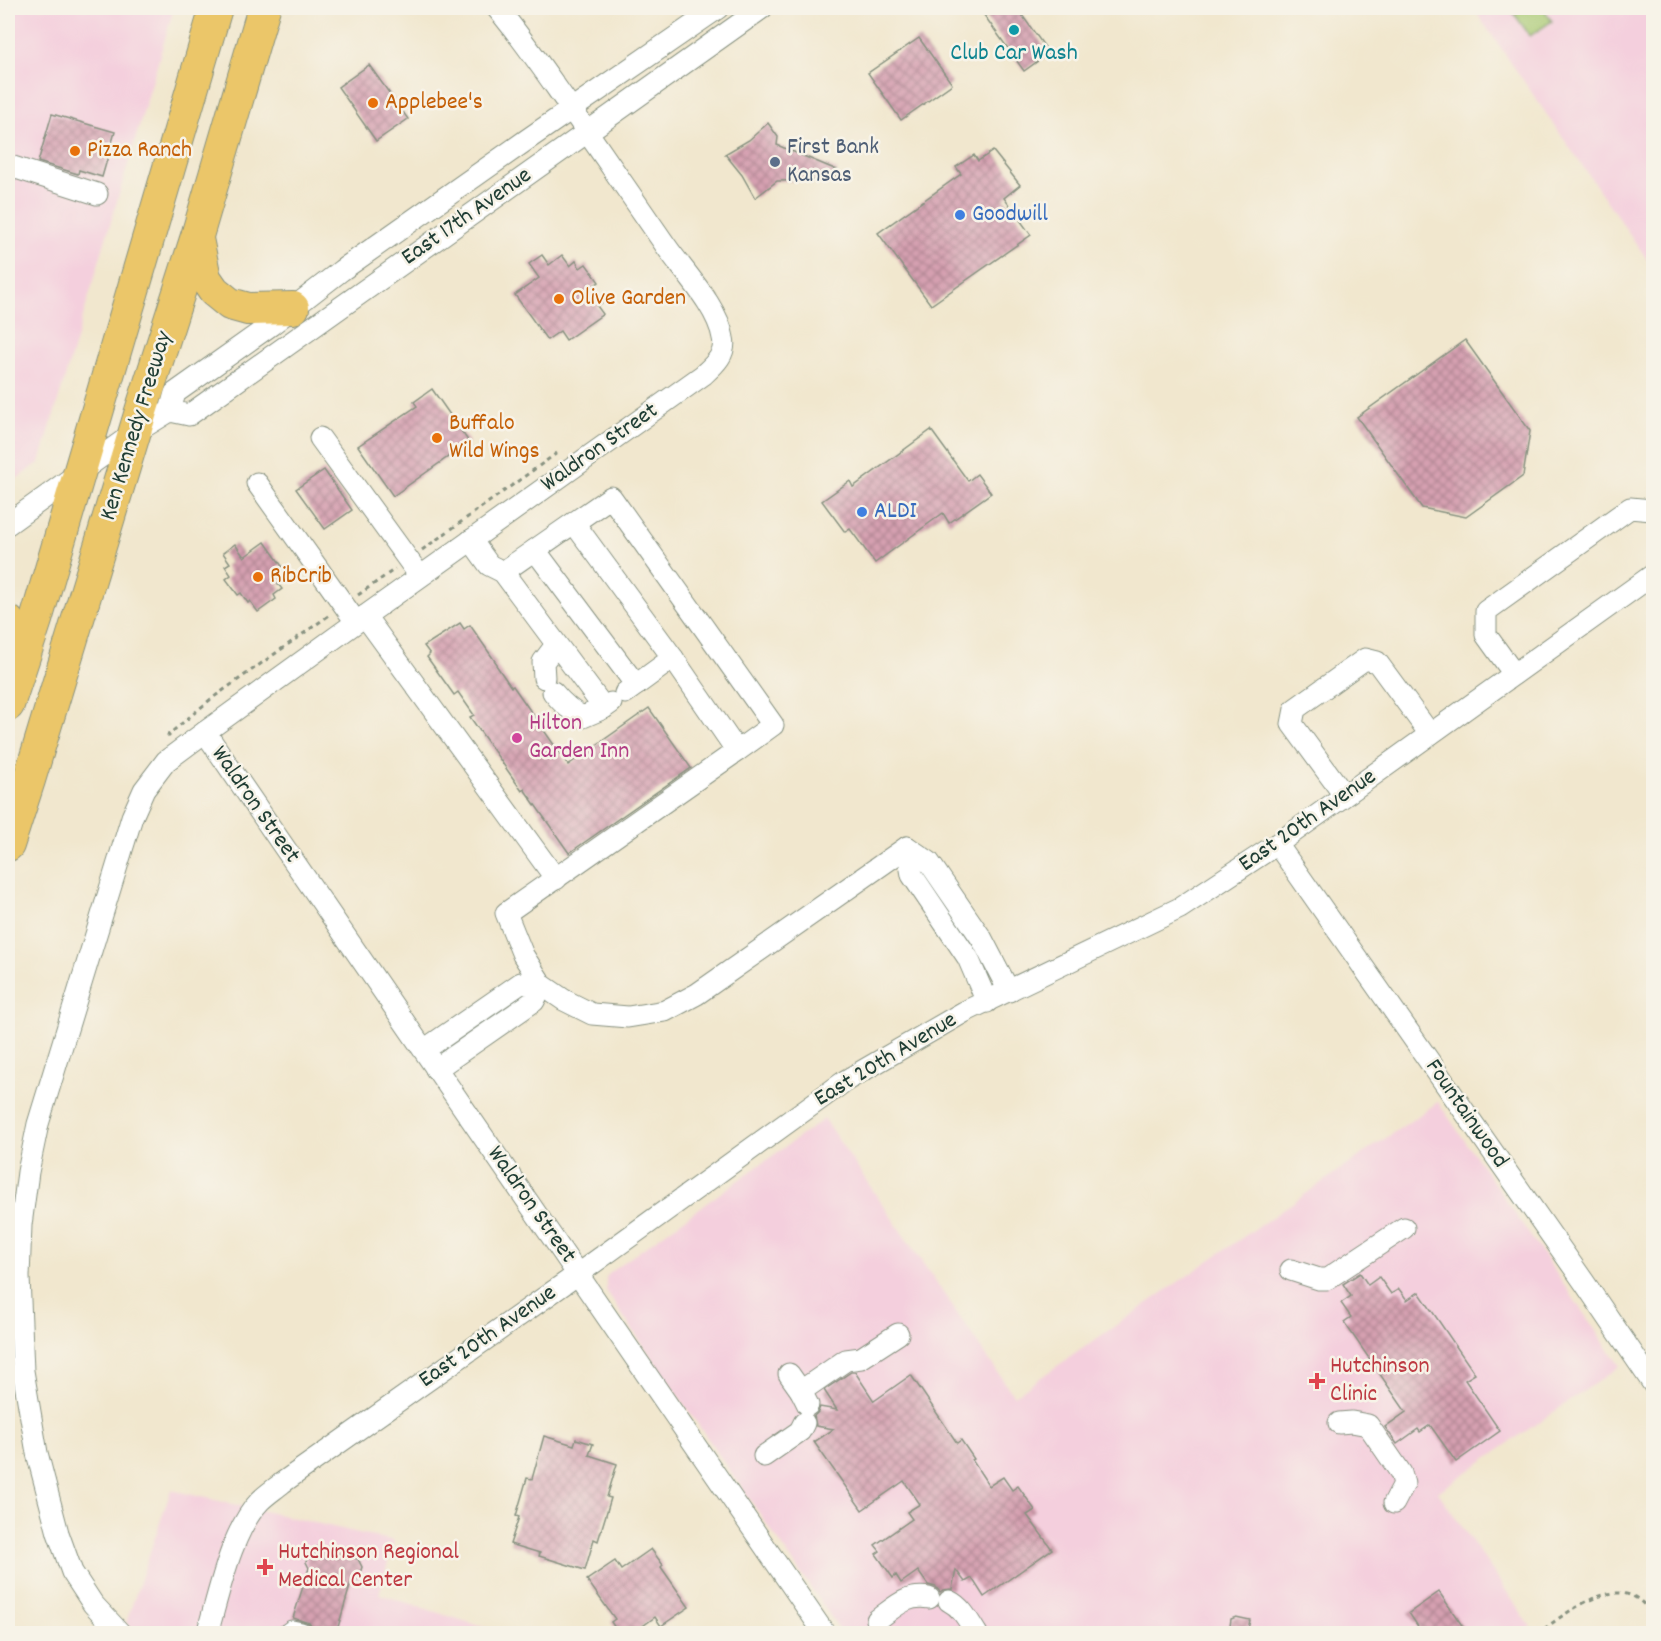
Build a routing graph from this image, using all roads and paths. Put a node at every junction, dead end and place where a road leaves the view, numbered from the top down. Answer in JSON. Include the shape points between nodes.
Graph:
{"nodes":[{"id":1,"x":216,"y":8,"type":"edge"},
{"id":2,"x":264,"y":8,"type":"edge"},
{"id":3,"x":497,"y":8,"type":"edge"},
{"id":4,"x":718,"y":8,"type":"edge"},
{"id":5,"x":762,"y":8,"type":"edge"},
{"id":6,"x":572,"y":110,"type":"junction"},
{"id":7,"x":587,"y":132,"type":"junction"},
{"id":8,"x":10,"y":166,"type":"dead end"},
{"id":9,"x":97,"y":194,"type":"dead end"},
{"id":10,"x":197,"y":236,"type":"junction"},
{"id":11,"x":293,"y":308,"type":"junction"},
{"id":12,"x":119,"y":339,"type":"junction"},
{"id":13,"x":153,"y":417,"type":"junction"},
{"id":14,"x":320,"y":438,"type":"dead end"},
{"id":15,"x":257,"y":483,"type":"dead end"},
{"id":16,"x":65,"y":490,"type":"junction"},
{"id":17,"x":1653,"y":512,"type":"edge"},
{"id":18,"x":574,"y":523,"type":"junction"},
{"id":19,"x":8,"y":524,"type":"edge"},
{"id":20,"x":471,"y":540,"type":"junction"},
{"id":21,"x":535,"y":550,"type":"junction"},
{"id":22,"x":96,"y":558,"type":"junction"},
{"id":23,"x":503,"y":572,"type":"junction"},
{"id":24,"x":1653,"y":574,"type":"edge"},
{"id":25,"x":420,"y":576,"type":"junction"},
{"id":26,"x":360,"y":619,"type":"junction"},
{"id":27,"x":8,"y":621,"type":"edge"},
{"id":28,"x":556,"y":645,"type":"junction"},
{"id":29,"x":673,"y":658,"type":"junction"},
{"id":30,"x":18,"y":671,"type":"junction"},
{"id":31,"x":1514,"y":674,"type":"junction"},
{"id":32,"x":619,"y":697,"type":"junction"},
{"id":33,"x":8,"y":705,"type":"edge"},
{"id":34,"x":204,"y":732,"type":"junction"},
{"id":35,"x":1430,"y":734,"type":"junction"},
{"id":36,"x":737,"y":751,"type":"junction"},
{"id":37,"x":1344,"y":795,"type":"junction"},
{"id":38,"x":1277,"y":844,"type":"junction"},
{"id":39,"x":8,"y":845,"type":"edge"},
{"id":40,"x":907,"y":847,"type":"junction"},
{"id":41,"x":556,"y":879,"type":"junction"},
{"id":42,"x":542,"y":985,"type":"junction"},
{"id":43,"x":1009,"y":991,"type":"junction"},
{"id":44,"x":987,"y":1002,"type":"junction"},
{"id":45,"x":424,"y":1050,"type":"junction"},
{"id":46,"x":436,"y":1069,"type":"junction"},
{"id":47,"x":1404,"y":1228,"type":"dead end"},
{"id":48,"x":1291,"y":1270,"type":"dead end"},
{"id":49,"x":578,"y":1274,"type":"junction"},
{"id":50,"x":898,"y":1335,"type":"dead end"},
{"id":51,"x":1653,"y":1385,"type":"edge"},
{"id":52,"x":1339,"y":1423,"type":"dead end"},
{"id":53,"x":764,"y":1456,"type":"dead end"},
{"id":54,"x":1394,"y":1503,"type":"dead end"},
{"id":55,"x":877,"y":1620,"type":"dead end"},
{"id":56,"x":1653,"y":1621,"type":"edge"},
{"id":57,"x":121,"y":1634,"type":"edge"},
{"id":58,"x":207,"y":1634,"type":"edge"},
{"id":59,"x":288,"y":1634,"type":"edge"},
{"id":60,"x":301,"y":1634,"type":"edge"},
{"id":61,"x":825,"y":1634,"type":"edge"},
{"id":62,"x":977,"y":1634,"type":"edge"},
{"id":63,"x":1537,"y":1634,"type":"edge"}],
"edges":[{"from":1,"to":12,"type":"highway","name":"Ken Kennedy Freeway"},
{"from":2,"to":10,"type":"highway","name":"Ken Kennedy Freeway"},
{"from":3,"to":6,"type":"street","name":"Waldron Street"},
{"from":4,"to":6,"type":"street","name":"East 17th Avenue"},
{"from":5,"to":7,"type":"street","name":"East 17th Avenue"},
{"from":6,"to":7,"type":"street","name":"Waldron Street"},
{"from":6,"to":11,"type":"street","name":"East 17th Avenue"},
{"from":7,"to":13,"type":"street","name":"East 17th Avenue","via":[[189,415]]},
{"from":7,"to":20,"type":"street","name":"Waldron Street","via":[[706,300],[718,321],[724,349],[715,365],[703,375]]},
{"from":8,"to":9,"type":"street"},
{"from":10,"to":11,"type":"highway","via":[[205,278],[231,304],[248,309]]},
{"from":10,"to":13,"type":"highway","name":"Ken Kennedy Freeway"},
{"from":11,"to":13,"type":"street","name":"East 17th Avenue","via":[[175,393]]},
{"from":12,"to":13,"type":"highway","via":[[121,380],[129,395]]},
{"from":12,"to":16,"type":"highway","name":"Ken Kennedy Freeway"},
{"from":13,"to":16,"type":"street","name":"East 17th Avenue"},
{"from":13,"to":22,"type":"highway","name":"Ken Kennedy Freeway"},
{"from":14,"to":25,"type":"street"},
{"from":15,"to":26,"type":"street"},
{"from":16,"to":19,"type":"street","name":"East 17th Avenue"},
{"from":16,"to":22,"type":"highway","via":[[89,517]]},
{"from":16,"to":30,"type":"highway","name":"Ken Kennedy Freeway","via":[[36,620]]},
{"from":17,"to":31,"type":"street","via":[[1630,508],[1486,611],[1486,635]]},
{"from":18,"to":21,"type":"street"},
{"from":18,"to":29,"type":"street"},
{"from":18,"to":36,"type":"street","via":[[611,497],[773,725]]},
{"from":20,"to":23,"type":"street","via":[[489,564]]},
{"from":20,"to":25,"type":"street","name":"Waldron Street"},
{"from":21,"to":23,"type":"street"},
{"from":21,"to":32,"type":"street"},
{"from":22,"to":39,"type":"highway","name":"Ken Kennedy Freeway"},
{"from":23,"to":28,"type":"street"},
{"from":24,"to":31,"type":"street","name":"East 20th Avenue"},
{"from":25,"to":26,"type":"street","name":"Waldron Street"},
{"from":26,"to":34,"type":"street","name":"Waldron Street"},
{"from":26,"to":41,"type":"street"},
{"from":27,"to":30,"type":"highway"},
{"from":28,"to":32,"type":"street"},
{"from":28,"to":32,"type":"street","via":[[543,662],[549,685],[562,704],[583,717]]},
{"from":29,"to":32,"type":"street"},
{"from":29,"to":36,"type":"street"},
{"from":30,"to":33,"type":"highway","name":"Ken Kennedy Freeway"},
{"from":31,"to":35,"type":"street","name":"East 20th Avenue"},
{"from":34,"to":45,"type":"street","name":"Waldron Street"},
{"from":34,"to":57,"type":"street","via":[[166,761],[144,790],[132,817],[38,1124],[21,1225],[23,1371],[37,1453],[72,1572],[93,1604]]},
{"from":35,"to":37,"type":"street","name":"East 20th Avenue"},
{"from":35,"to":37,"type":"street","via":[[1377,662],[1365,659],[1294,709],[1292,724]]},
{"from":36,"to":41,"type":"street"},
{"from":37,"to":38,"type":"street","name":"East 20th Avenue"},
{"from":38,"to":43,"type":"street","name":"East 20th Avenue","via":[[1180,908]]},
{"from":38,"to":51,"type":"street","name":"Fountainwood"},
{"from":40,"to":42,"type":"street","via":[[697,993],[665,1011],[628,1017],[592,1014]]},
{"from":40,"to":43,"type":"street","via":[[929,862],[982,939]]},
{"from":40,"to":44,"type":"street","via":[[912,875],[968,958]]},
{"from":41,"to":42,"type":"street","via":[[506,913],[523,955]]},
{"from":42,"to":45,"type":"street","via":[[521,982]]},
{"from":42,"to":46,"type":"street","via":[[534,1001]]},
{"from":43,"to":44,"type":"street","name":"East 20th Avenue"},
{"from":44,"to":49,"type":"street","name":"East 20th Avenue","via":[[845,1081]]},
{"from":45,"to":46,"type":"street","name":"Waldron Street"},
{"from":46,"to":49,"type":"street","name":"Waldron Street"},
{"from":47,"to":48,"type":"street","via":[[1327,1279]]},
{"from":49,"to":58,"type":"street","name":"East 20th Avenue","via":[[261,1500],[246,1520],[231,1554]]},
{"from":49,"to":61,"type":"street","name":"Waldron Street"},
{"from":50,"to":53,"type":"street","via":[[861,1358],[846,1360],[801,1398],[800,1431]]},
{"from":52,"to":54,"type":"street","via":[[1368,1425],[1401,1473],[1404,1484]]},
{"from":55,"to":62,"type":"street","via":[[908,1598],[919,1596],[954,1604]]},
{"from":56,"to":63,"type":"path","via":[[1635,1598],[1620,1593],[1604,1594],[1580,1604]]},
{"from":59,"to":60,"type":"street"}]}
